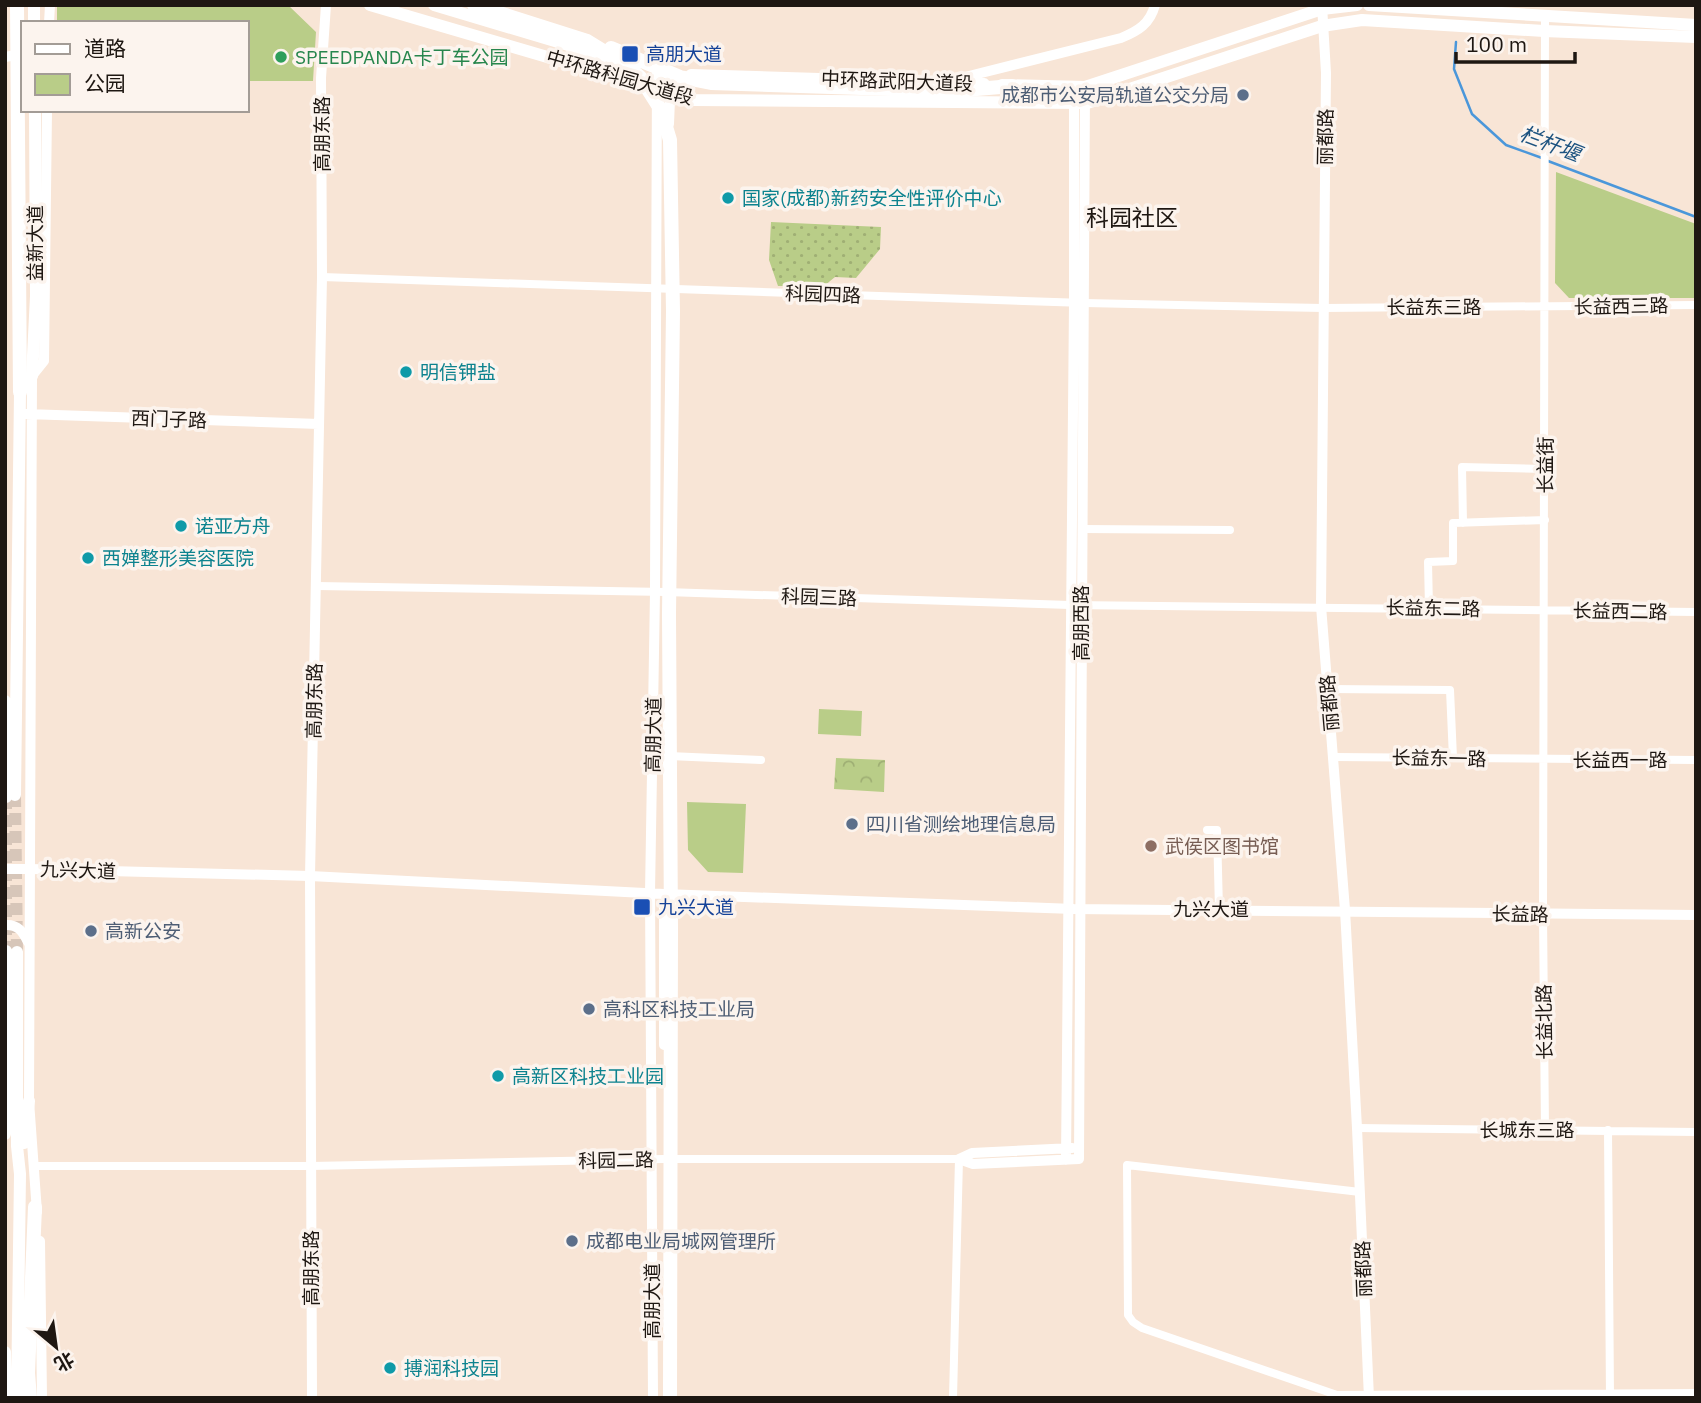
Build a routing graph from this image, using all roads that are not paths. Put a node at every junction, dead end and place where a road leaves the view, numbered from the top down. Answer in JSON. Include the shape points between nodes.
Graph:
{"nodes":[{"id":1,"x":16,"y":5,"type":"edge"},
{"id":2,"x":326,"y":5,"type":"edge"},
{"id":3,"x":370,"y":5,"type":"edge"},
{"id":4,"x":434,"y":5,"type":"edge"},
{"id":5,"x":474,"y":5,"type":"edge"},
{"id":6,"x":1155,"y":5,"type":"edge"},
{"id":7,"x":1357,"y":5,"type":"edge"},
{"id":8,"x":1369,"y":5,"type":"edge"},
{"id":9,"x":1322,"y":7,"type":"edge"},
{"id":10,"x":1545,"y":16,"type":"junction"},
{"id":11,"x":1696,"y":25,"type":"edge"},
{"id":12,"x":1322,"y":26,"type":"junction"},
{"id":13,"x":1544,"y":31,"type":"junction"},
{"id":14,"x":1696,"y":37,"type":"edge"},
{"id":15,"x":587,"y":41,"type":"junction"},
{"id":16,"x":657,"y":71,"type":"junction"},
{"id":17,"x":671,"y":75,"type":"junction"},
{"id":18,"x":950,"y":86,"type":"junction"},
{"id":19,"x":1012,"y":86,"type":"joint"},
{"id":20,"x":1080,"y":87,"type":"junction"},
{"id":21,"x":663,"y":91,"type":"junction"},
{"id":22,"x":1081,"y":103,"type":"junction"},
{"id":23,"x":35,"y":112,"type":"edge"},
{"id":24,"x":47,"y":112,"type":"edge"},
{"id":25,"x":322,"y":277,"type":"junction"},
{"id":26,"x":658,"y":287,"type":"junction"},
{"id":27,"x":670,"y":288,"type":"junction"},
{"id":28,"x":1079,"y":303,"type":"junction"},
{"id":29,"x":1696,"y":305,"type":"edge"},
{"id":30,"x":1546,"y":307,"type":"junction"},
{"id":31,"x":1323,"y":308,"type":"junction"},
{"id":32,"x":32,"y":376,"type":"junction"},
{"id":33,"x":20,"y":391,"type":"junction"},
{"id":34,"x":25,"y":414,"type":"junction"},
{"id":35,"x":319,"y":424,"type":"junction"},
{"id":36,"x":1545,"y":469,"type":"junction"},
{"id":37,"x":1545,"y":520,"type":"junction"},
{"id":38,"x":1463,"y":523,"type":"junction"},
{"id":39,"x":1082,"y":529,"type":"junction"},
{"id":40,"x":1230,"y":530,"type":"dead end"},
{"id":41,"x":317,"y":586,"type":"junction"},
{"id":42,"x":660,"y":592,"type":"junction"},
{"id":43,"x":1076,"y":605,"type":"junction"},
{"id":44,"x":1321,"y":606,"type":"junction"},
{"id":45,"x":1429,"y":608,"type":"junction"},
{"id":46,"x":1545,"y":609,"type":"junction"},
{"id":47,"x":1696,"y":612,"type":"edge"},
{"id":48,"x":1328,"y":689,"type":"junction"},
{"id":49,"x":5,"y":701,"type":"edge"},
{"id":50,"x":666,"y":756,"type":"junction"},
{"id":51,"x":1334,"y":757,"type":"junction"},
{"id":52,"x":1453,"y":758,"type":"junction"},
{"id":53,"x":1545,"y":759,"type":"junction"},
{"id":54,"x":761,"y":760,"type":"dead end"},
{"id":55,"x":1696,"y":760,"type":"edge"},
{"id":56,"x":11,"y":795,"type":"edge"},
{"id":57,"x":1207,"y":830,"type":"dead end"},
{"id":58,"x":5,"y":869,"type":"edge"},
{"id":59,"x":29,"y":869,"type":"junction"},
{"id":60,"x":310,"y":876,"type":"junction"},
{"id":61,"x":650,"y":893,"type":"junction"},
{"id":62,"x":664,"y":894,"type":"junction"},
{"id":63,"x":1068,"y":908,"type":"junction"},
{"id":64,"x":1081,"y":909,"type":"junction"},
{"id":65,"x":1219,"y":909,"type":"junction"},
{"id":66,"x":1345,"y":910,"type":"junction"},
{"id":67,"x":1543,"y":914,"type":"junction"},
{"id":68,"x":1696,"y":915,"type":"edge"},
{"id":69,"x":5,"y":925,"type":"edge"},
{"id":70,"x":671,"y":928,"type":"junction"},
{"id":71,"x":28,"y":942,"type":"junction"},
{"id":72,"x":12,"y":951,"type":"edge"},
{"id":73,"x":29,"y":1101,"type":"junction"},
{"id":74,"x":1357,"y":1128,"type":"junction"},
{"id":75,"x":1545,"y":1130,"type":"junction"},
{"id":76,"x":1608,"y":1130,"type":"junction"},
{"id":77,"x":1696,"y":1132,"type":"edge"},
{"id":78,"x":5,"y":1134,"type":"edge"},
{"id":79,"x":1080,"y":1148,"type":"junction"},
{"id":80,"x":1066,"y":1154,"type":"junction"},
{"id":81,"x":658,"y":1159,"type":"junction"},
{"id":82,"x":959,"y":1159,"type":"junction"},
{"id":83,"x":34,"y":1166,"type":"junction"},
{"id":84,"x":311,"y":1166,"type":"junction"},
{"id":85,"x":20,"y":1174,"type":"junction"},
{"id":86,"x":1360,"y":1192,"type":"junction"},
{"id":87,"x":36,"y":1206,"type":"junction"},
{"id":88,"x":5,"y":1352,"type":"edge"},
{"id":89,"x":1696,"y":1393,"type":"edge"},
{"id":90,"x":1610,"y":1395,"type":"edge"},
{"id":91,"x":1369,"y":1396,"type":"edge"},
{"id":92,"x":6,"y":1398,"type":"edge"},
{"id":93,"x":17,"y":1398,"type":"edge"},
{"id":94,"x":30,"y":1398,"type":"edge"},
{"id":95,"x":43,"y":1398,"type":"edge"},
{"id":96,"x":312,"y":1398,"type":"edge"},
{"id":97,"x":653,"y":1398,"type":"edge"},
{"id":98,"x":663,"y":1398,"type":"edge"},
{"id":99,"x":670,"y":1398,"type":"edge"},
{"id":100,"x":953,"y":1398,"type":"edge"}],
"edges":[{"from":1,"to":33,"type":"highway"},
{"from":2,"to":25,"type":"street","name":"高朋东路","via":[[321,78]]},
{"from":3,"to":21,"type":"main road","name":"中环路科园大道段"},
{"from":4,"to":16,"type":"main road","name":"中环路武阳大道段"},
{"from":5,"to":15,"type":"highway"},
{"from":6,"to":18,"type":"street","via":[[1148,23],[1121,38]]},
{"from":7,"to":9,"type":"main road"},
{"from":8,"to":10,"type":"main road"},
{"from":9,"to":12,"type":"street","name":"丽都路"},
{"from":9,"to":20,"type":"main road"},
{"from":10,"to":11,"type":"main road"},
{"from":10,"to":13,"type":"street","name":"长益街"},
{"from":12,"to":13,"type":"main road","via":[[1362,20]]},
{"from":12,"to":22,"type":"main road"},
{"from":12,"to":31,"type":"street","name":"丽都路","via":[[1326,73]]},
{"from":13,"to":14,"type":"main road"},
{"from":13,"to":30,"type":"street","name":"长益街"},
{"from":15,"to":18,"type":"highway","via":[[680,77],[711,83]]},
{"from":15,"to":70,"type":"highway","via":[[640,77],[661,110],[670,140]]},
{"from":16,"to":17,"type":"main road","name":"中环路武阳大道段"},
{"from":16,"to":21,"type":"main road","name":"高朋大道"},
{"from":17,"to":18,"type":"main road","name":"中环路武阳大道段"},
{"from":17,"to":21,"type":"main road","name":"高朋大道"},
{"from":18,"to":19,"type":"highway"},
{"from":19,"to":20,"type":"main road"},
{"from":20,"to":22,"type":"street","name":"高朋西路"},
{"from":21,"to":22,"type":"main road","name":"中环路科园大道段","via":[[694,100]]},
{"from":21,"to":26,"type":"main road","name":"高朋大道"},
{"from":21,"to":27,"type":"main road","name":"高朋大道"},
{"from":22,"to":28,"type":"street","name":"高朋西路"},
{"from":23,"to":32,"type":"main road","name":"益新大道"},
{"from":24,"to":32,"type":"main road","via":[[44,361]]},
{"from":25,"to":26,"type":"street","name":"科园四路"},
{"from":25,"to":35,"type":"street","name":"高朋东路"},
{"from":26,"to":27,"type":"street","name":"科园四路"},
{"from":26,"to":42,"type":"main road","name":"高朋大道"},
{"from":27,"to":28,"type":"street","name":"科园四路"},
{"from":27,"to":42,"type":"main road","name":"高朋大道"},
{"from":28,"to":31,"type":"street","name":"科园四路"},
{"from":28,"to":39,"type":"street","name":"高朋西路"},
{"from":28,"to":43,"type":"street","name":"高朋西路"},
{"from":29,"to":30,"type":"street","name":"长益西三路"},
{"from":30,"to":31,"type":"street","name":"长益东三路"},
{"from":30,"to":36,"type":"street","name":"长益街"},
{"from":31,"to":44,"type":"street","name":"丽都路"},
{"from":32,"to":33,"type":"main road"},
{"from":32,"to":34,"type":"street"},
{"from":33,"to":34,"type":"main road"},
{"from":34,"to":35,"type":"street","name":"西门子路"},
{"from":34,"to":56,"type":"main road"},
{"from":34,"to":59,"type":"street"},
{"from":35,"to":41,"type":"street","name":"高朋东路"},
{"from":36,"to":37,"type":"street","name":"长益街"},
{"from":36,"to":38,"type":"street","via":[[1462,467]]},
{"from":37,"to":38,"type":"street"},
{"from":37,"to":46,"type":"street","name":"长益街"},
{"from":38,"to":45,"type":"street","via":[[1453,523],[1453,561],[1429,562]]},
{"from":39,"to":40,"type":"street"},
{"from":39,"to":43,"type":"street","name":"高朋西路"},
{"from":41,"to":42,"type":"street","name":"科园三路"},
{"from":41,"to":60,"type":"street","name":"高朋东路"},
{"from":42,"to":43,"type":"street","name":"科园三路"},
{"from":42,"to":50,"type":"main road","name":"高朋大道"},
{"from":42,"to":61,"type":"main road","name":"高朋大道"},
{"from":42,"to":70,"type":"highway","via":[[674,649],[676,693],[677,883]]},
{"from":43,"to":44,"type":"street","name":"科园三路"},
{"from":43,"to":63,"type":"street","name":"高朋西路"},
{"from":43,"to":64,"type":"street","name":"高朋西路"},
{"from":44,"to":45,"type":"street","name":"长益东二路"},
{"from":44,"to":48,"type":"street","name":"丽都路"},
{"from":45,"to":46,"type":"street","name":"长益东二路"},
{"from":46,"to":47,"type":"street","name":"长益西二路"},
{"from":46,"to":53,"type":"street","name":"长益街"},
{"from":48,"to":51,"type":"street","name":"丽都路"},
{"from":48,"to":52,"type":"street","via":[[1450,690]]},
{"from":49,"to":56,"type":"main road"},
{"from":50,"to":54,"type":"street"},
{"from":50,"to":62,"type":"main road","name":"高朋大道"},
{"from":51,"to":52,"type":"street","name":"长益东一路"},
{"from":51,"to":66,"type":"street","name":"丽都路"},
{"from":52,"to":53,"type":"street","name":"长益东一路"},
{"from":53,"to":55,"type":"street","name":"长益西一路"},
{"from":53,"to":67,"type":"street","name":"长益街"},
{"from":57,"to":65,"type":"street","via":[[1217,830],[1213,859]]},
{"from":58,"to":59,"type":"street"},
{"from":59,"to":60,"type":"main road","name":"九兴大道"},
{"from":59,"to":71,"type":"street"},
{"from":60,"to":61,"type":"main road","name":"九兴大道"},
{"from":60,"to":84,"type":"street","name":"高朋东路"},
{"from":61,"to":62,"type":"main road","name":"九兴大道"},
{"from":61,"to":81,"type":"main road","name":"高朋大道"},
{"from":62,"to":63,"type":"main road","name":"九兴大道"},
{"from":62,"to":81,"type":"main road","name":"高朋大道"},
{"from":63,"to":64,"type":"main road","name":"九兴大道"},
{"from":63,"to":80,"type":"street","name":"高朋西路"},
{"from":64,"to":65,"type":"main road","name":"九兴大道"},
{"from":64,"to":79,"type":"street","name":"高朋西路"},
{"from":65,"to":66,"type":"main road","name":"九兴大道"},
{"from":66,"to":67,"type":"main road","name":"长益路"},
{"from":66,"to":74,"type":"street","name":"丽都路"},
{"from":67,"to":68,"type":"main road","name":"长益路"},
{"from":67,"to":75,"type":"street","name":"长益北路"},
{"from":69,"to":71,"type":"main road","via":[[22,931]]},
{"from":70,"to":99,"type":"highway"},
{"from":71,"to":73,"type":"street"},
{"from":72,"to":78,"type":"main road"},
{"from":72,"to":85,"type":"main road"},
{"from":73,"to":83,"type":"street"},
{"from":73,"to":85,"type":"main road"},
{"from":74,"to":75,"type":"street","name":"长城东三路"},
{"from":74,"to":86,"type":"street","name":"丽都路"},
{"from":75,"to":76,"type":"street","name":"长城东三路"},
{"from":76,"to":77,"type":"street","name":"长城东三路"},
{"from":76,"to":90,"type":"street"},
{"from":79,"to":80,"type":"street"},
{"from":79,"to":80,"type":"street","name":"高朋西路","via":[[1079,1160]]},
{"from":80,"to":82,"type":"street","via":[[972,1153]]},
{"from":81,"to":82,"type":"street","name":"科园二路"},
{"from":81,"to":84,"type":"street","name":"科园二路"},
{"from":81,"to":97,"type":"main road","name":"高朋大道"},
{"from":81,"to":98,"type":"main road","name":"高朋大道"},
{"from":82,"to":100,"type":"street"},
{"from":83,"to":84,"type":"street","name":"科园二路"},
{"from":83,"to":87,"type":"street"},
{"from":84,"to":96,"type":"street","name":"高朋东路"},
{"from":85,"to":93,"type":"main road"},
{"from":86,"to":91,"type":"street","name":"丽都路"},
{"from":86,"to":91,"type":"street","via":[[1127,1165],[1128,1315],[1142,1328],[1337,1395]]},
{"from":87,"to":94,"type":"highway"},
{"from":87,"to":95,"type":"street"},
{"from":88,"to":92,"type":"main road"},
{"from":89,"to":90,"type":"street"},
{"from":90,"to":91,"type":"street"}]}
